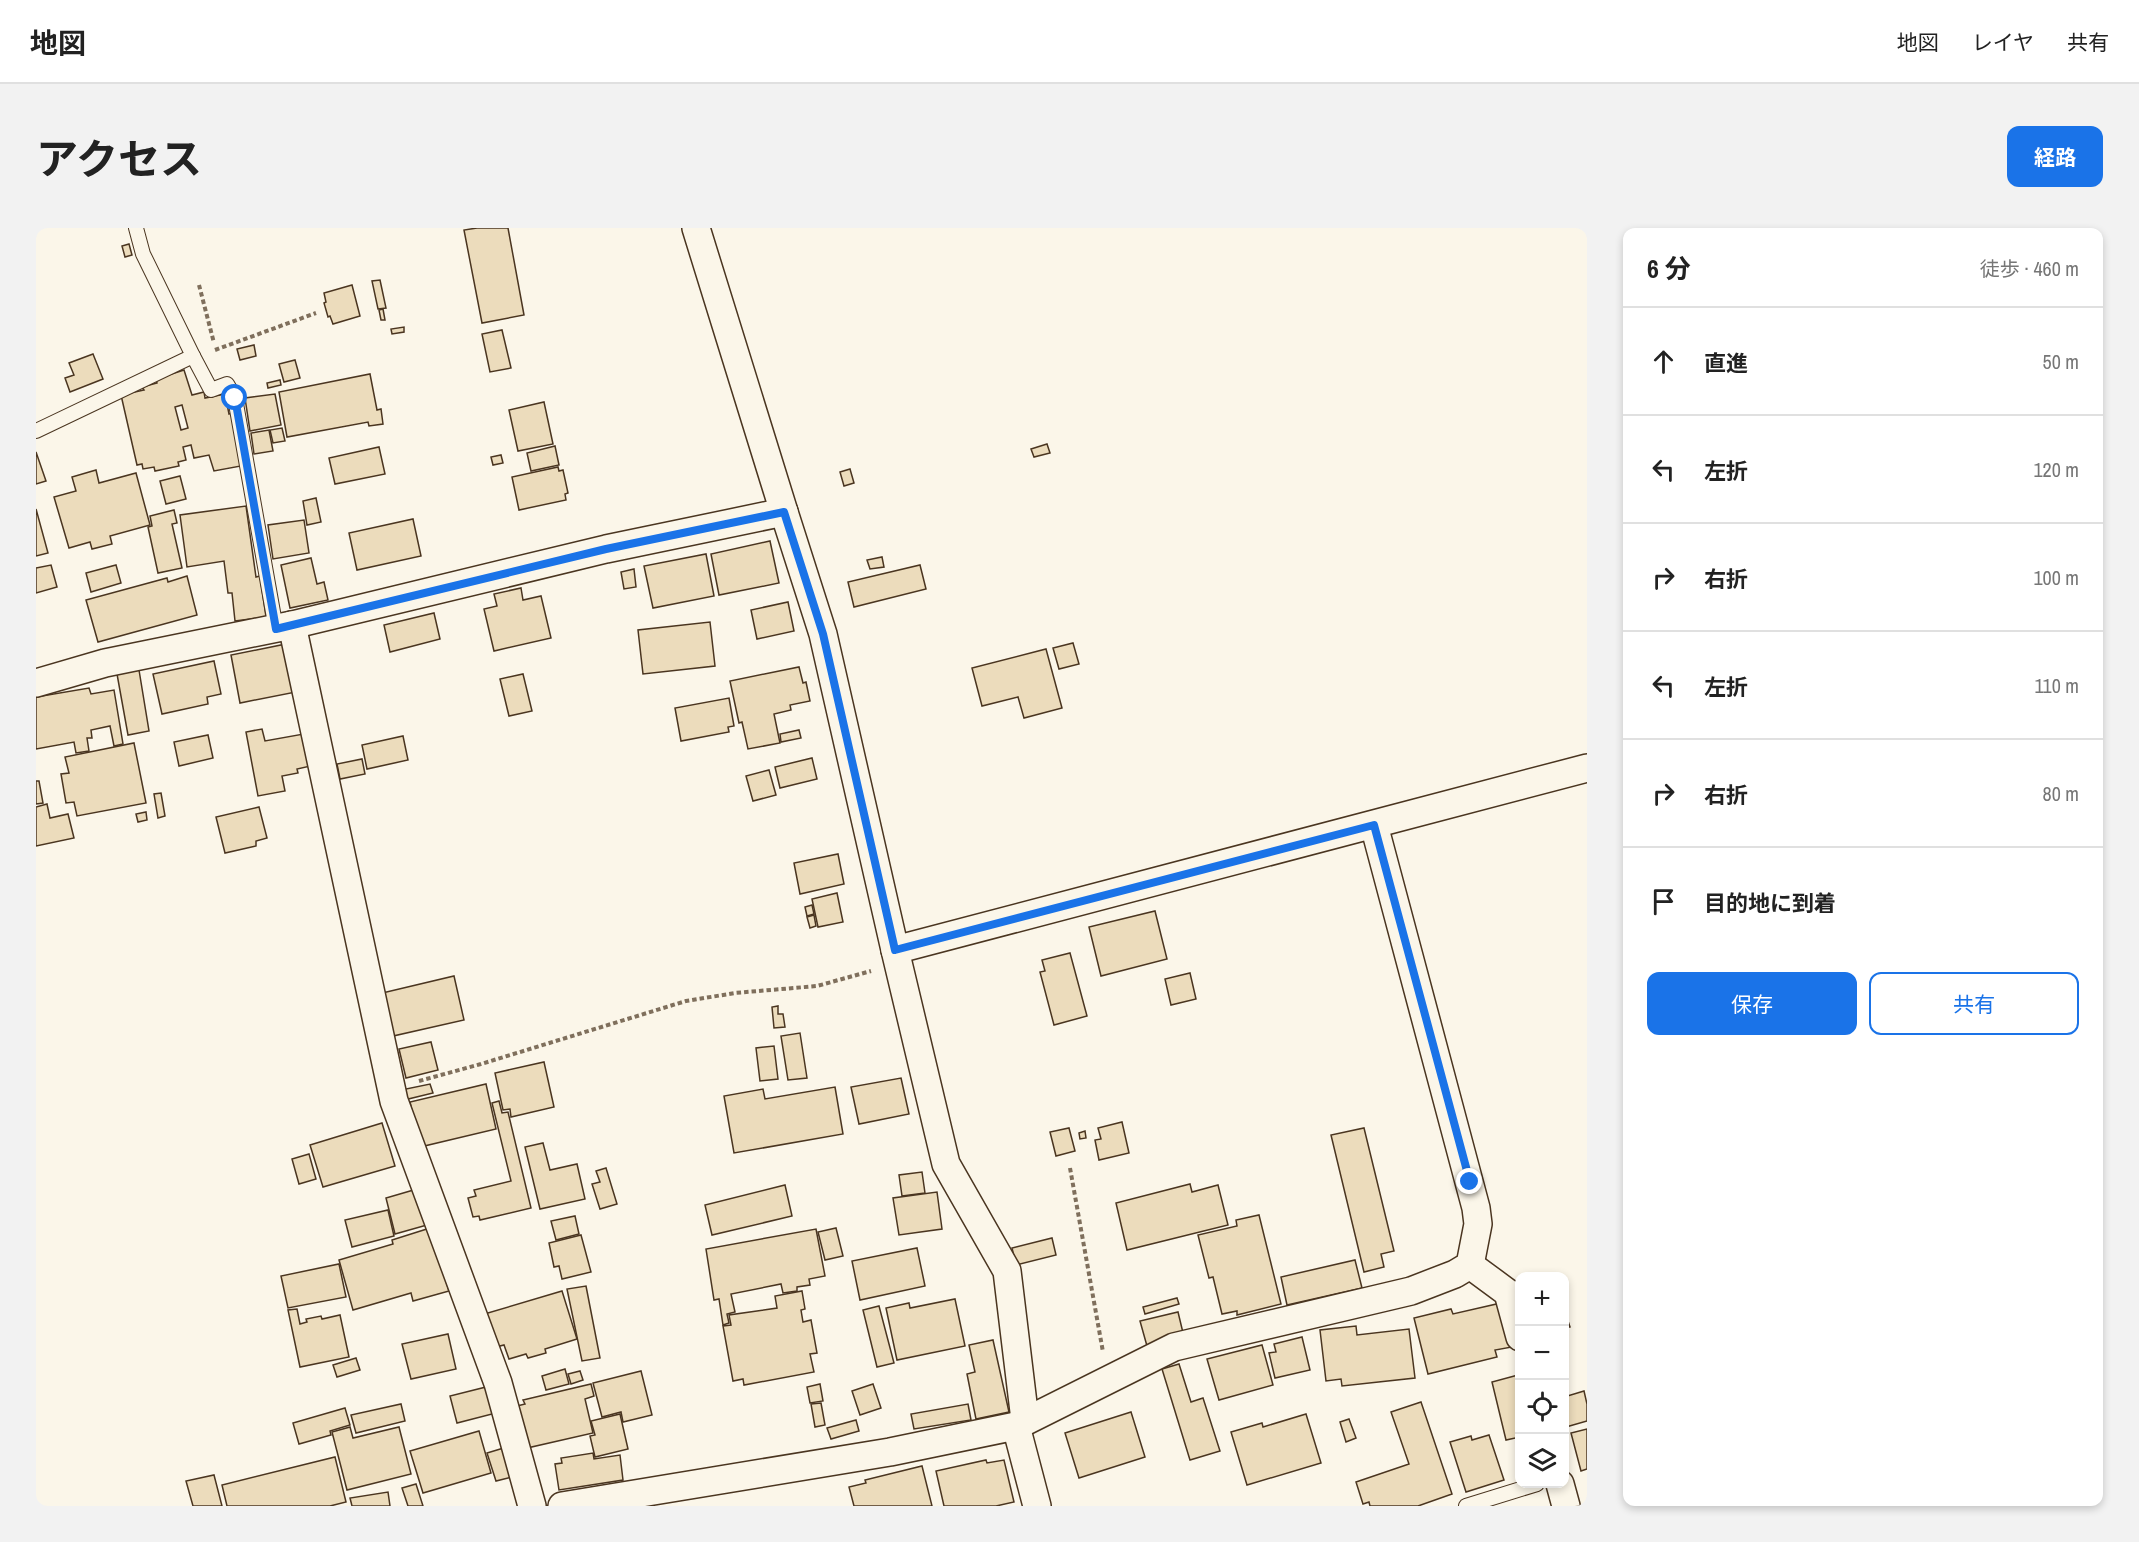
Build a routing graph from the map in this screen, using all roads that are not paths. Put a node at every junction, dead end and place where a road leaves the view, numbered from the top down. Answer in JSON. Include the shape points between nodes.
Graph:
{"nodes":[{"id":1,"x":136,"y":228,"type":"edge"},
{"id":2,"x":696,"y":228,"type":"edge"},
{"id":3,"x":194,"y":357,"type":"junction"},
{"id":4,"x":36,"y":431,"type":"edge"},
{"id":5,"x":784,"y":512,"type":"junction"},
{"id":6,"x":284,"y":627,"type":"junction"},
{"id":7,"x":36,"y":683,"type":"edge"},
{"id":8,"x":1587,"y":768,"type":"edge"},
{"id":9,"x":1374,"y":825,"type":"junction"},
{"id":10,"x":896,"y":957,"type":"junction"},
{"id":11,"x":1470,"y":1265,"type":"junction"},
{"id":12,"x":1517,"y":1326,"type":"edge"},
{"id":13,"x":1020,"y":1423,"type":"junction"},
{"id":14,"x":1524,"y":1488,"type":"edge"},
{"id":15,"x":1561,"y":1488,"type":"edge"},
{"id":16,"x":532,"y":1506,"type":"edge"},
{"id":17,"x":562,"y":1506,"type":"edge"},
{"id":18,"x":1037,"y":1506,"type":"edge"},
{"id":19,"x":1466,"y":1506,"type":"edge"},
{"id":20,"x":1566,"y":1506,"type":"edge"}],
"edges":[{"from":1,"to":3,"type":"lane","via":[[143,254]]},
{"from":2,"to":5,"type":"street"},
{"from":3,"to":4,"type":"lane"},
{"from":3,"to":6,"type":"lane","via":[[212,390],[227,384],[235,398]]},
{"from":5,"to":6,"type":"street","via":[[606,549]]},
{"from":5,"to":10,"type":"street","via":[[823,634]]},
{"from":6,"to":7,"type":"street","via":[[105,663]]},
{"from":6,"to":16,"type":"street","via":[[398,1112],[498,1383]]},
{"from":8,"to":9,"type":"street"},
{"from":9,"to":10,"type":"street"},
{"from":9,"to":11,"type":"street","via":[[1476,1208],[1477,1233]]},
{"from":10,"to":13,"type":"street","via":[[946,1164],[1007,1271]]},
{"from":11,"to":12,"type":"street","via":[[1508,1293]]},
{"from":11,"to":13,"type":"street","via":[[1410,1291],[1174,1347]]},
{"from":13,"to":17,"type":"street","via":[[890,1452]]},
{"from":13,"to":18,"type":"street"},
{"from":14,"to":19,"type":"lane"},
{"from":15,"to":20,"type":"street"}]}
